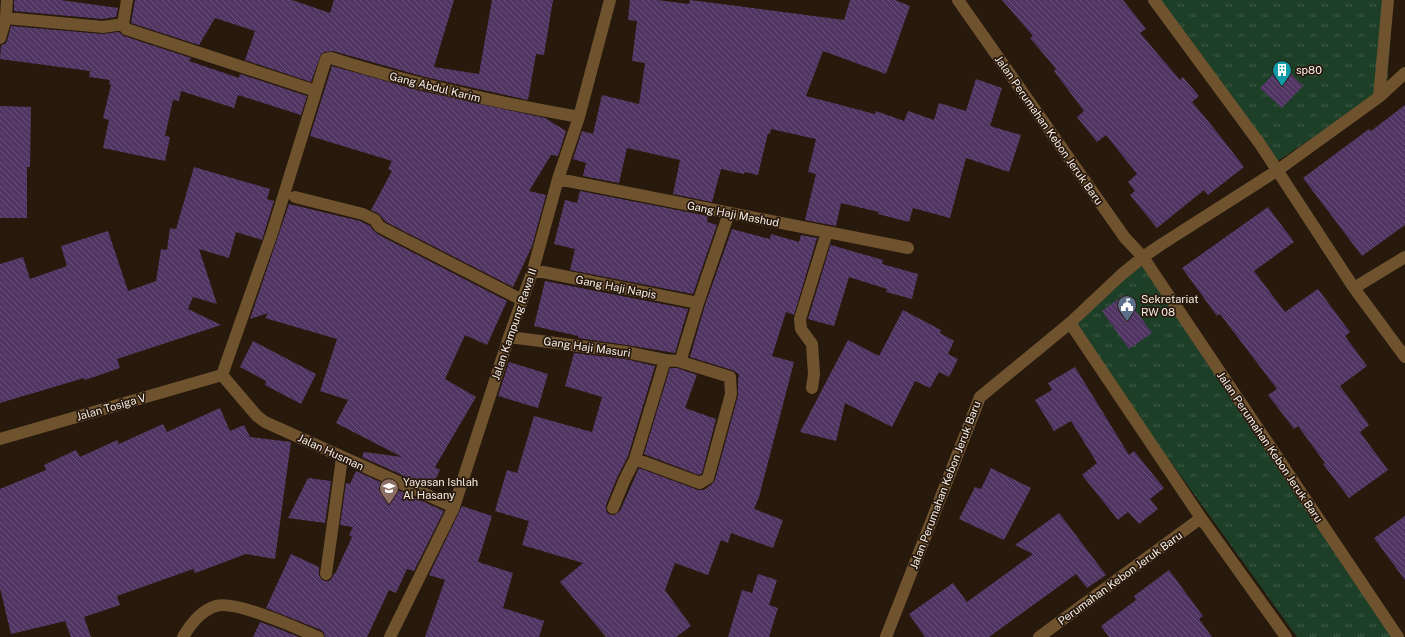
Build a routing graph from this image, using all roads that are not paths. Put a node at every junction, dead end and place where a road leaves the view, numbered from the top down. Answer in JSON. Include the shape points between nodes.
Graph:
{"nodes":[{"id":1,"x":7,"y":0,"type":"edge"},
{"id":2,"x":128,"y":0,"type":"edge"},
{"id":3,"x":610,"y":0,"type":"edge"},
{"id":4,"x":958,"y":0,"type":"edge"},
{"id":5,"x":1154,"y":0,"type":"edge"},
{"id":6,"x":1388,"y":0,"type":"edge"},
{"id":7,"x":6,"y":18,"type":"junction"},
{"id":8,"x":123,"y":24,"type":"junction"},
{"id":9,"x":0,"y":38,"type":"edge"},
{"id":10,"x":1405,"y":73,"type":"edge"},
{"id":11,"x":316,"y":91,"type":"junction"},
{"id":12,"x":1379,"y":97,"type":"junction"},
{"id":13,"x":579,"y":117,"type":"junction"},
{"id":14,"x":1278,"y":170,"type":"junction"},
{"id":15,"x":558,"y":179,"type":"junction"},
{"id":16,"x":295,"y":197,"type":"dead end"},
{"id":17,"x":729,"y":213,"type":"junction"},
{"id":18,"x":827,"y":232,"type":"junction"},
{"id":19,"x":908,"y":248,"type":"dead end"},
{"id":20,"x":1405,"y":256,"type":"edge"},
{"id":21,"x":1143,"y":258,"type":"junction"},
{"id":22,"x":533,"y":270,"type":"junction"},
{"id":23,"x":1354,"y":288,"type":"junction"},
{"id":24,"x":522,"y":300,"type":"junction"},
{"id":25,"x":698,"y":303,"type":"junction"},
{"id":26,"x":1070,"y":323,"type":"junction"},
{"id":27,"x":509,"y":337,"type":"junction"},
{"id":28,"x":1405,"y":357,"type":"edge"},
{"id":29,"x":665,"y":360,"type":"junction"},
{"id":30,"x":678,"y":361,"type":"junction"},
{"id":31,"x":222,"y":375,"type":"junction"},
{"id":32,"x":812,"y":388,"type":"dead end"},
{"id":33,"x":0,"y":439,"type":"edge"},
{"id":34,"x":342,"y":458,"type":"junction"},
{"id":35,"x":635,"y":459,"type":"junction"},
{"id":36,"x":454,"y":507,"type":"junction"},
{"id":37,"x":613,"y":508,"type":"dead end"},
{"id":38,"x":1201,"y":518,"type":"junction"},
{"id":39,"x":326,"y":574,"type":"dead end"},
{"id":40,"x":183,"y":637,"type":"edge"},
{"id":41,"x":318,"y":637,"type":"edge"},
{"id":42,"x":390,"y":637,"type":"edge"},
{"id":43,"x":886,"y":637,"type":"edge"},
{"id":44,"x":1039,"y":637,"type":"edge"},
{"id":45,"x":1286,"y":637,"type":"edge"},
{"id":46,"x":1398,"y":637,"type":"edge"}],
"edges":[{"from":1,"to":7,"type":"street"},
{"from":2,"to":8,"type":"street"},
{"from":3,"to":13,"type":"street","name":"Jalan Kampung Rawa II"},
{"from":4,"to":21,"type":"street","name":"Jalan Perumahan Kebon Jeruk Baru","via":[[1125,238]]},
{"from":5,"to":14,"type":"street"},
{"from":6,"to":12,"type":"street"},
{"from":7,"to":8,"type":"street","via":[[103,26]]},
{"from":7,"to":9,"type":"street"},
{"from":8,"to":11,"type":"street","via":[[126,28]]},
{"from":10,"to":12,"type":"street","name":"Jalan Perumahan Kebon Jeruk Baru"},
{"from":11,"to":13,"type":"street","name":"Gang Abdul Karim","via":[[328,58],[448,91]]},
{"from":11,"to":31,"type":"street","via":[[272,233]]},
{"from":12,"to":14,"type":"street","name":"Jalan Perumahan Kebon Jeruk Baru"},
{"from":13,"to":15,"type":"street","name":"Jalan Kampung Rawa II"},
{"from":14,"to":21,"type":"street","name":"Jalan Perumahan Kebon Jeruk Baru"},
{"from":14,"to":23,"type":"street"},
{"from":15,"to":17,"type":"street","name":"Gang Haji Mashud"},
{"from":15,"to":22,"type":"street","name":"Jalan Kampung Rawa II"},
{"from":16,"to":24,"type":"street","via":[[363,214],[375,220],[382,228]]},
{"from":17,"to":18,"type":"street","name":"Gang Haji Mashud"},
{"from":17,"to":25,"type":"street"},
{"from":18,"to":19,"type":"street","name":"Gang Haji Mashud"},
{"from":18,"to":32,"type":"street","via":[[800,320],[801,329],[812,344]]},
{"from":20,"to":23,"type":"street"},
{"from":21,"to":26,"type":"street","name":"Jalan Perumahan Kebon Jeruk Baru"},
{"from":21,"to":46,"type":"street","name":"Jalan Perumahan Kebon Jeruk Baru"},
{"from":22,"to":24,"type":"street","name":"Jalan Kampung Rawa II"},
{"from":22,"to":25,"type":"street","name":"Gang Haji Napis"},
{"from":23,"to":28,"type":"street"},
{"from":24,"to":27,"type":"street","name":"Jalan Kampung Rawa II"},
{"from":25,"to":30,"type":"street","via":[[681,359]]},
{"from":26,"to":38,"type":"street"},
{"from":26,"to":43,"type":"street","name":"Jalan Perumahan Kebon Jeruk Baru","via":[[980,397]]},
{"from":27,"to":29,"type":"street","name":"Gang Haji Masuri","via":[[626,352]]},
{"from":27,"to":36,"type":"street","name":"Jalan Kampung Rawa II"},
{"from":29,"to":30,"type":"street","name":"Gang Haji Masuri"},
{"from":29,"to":35,"type":"street"},
{"from":30,"to":35,"type":"street","name":"Gang Haji Masuri","via":[[730,377],[731,394],[708,478],[700,483]]},
{"from":31,"to":33,"type":"street","name":"Jalan Tosiga V"},
{"from":31,"to":34,"type":"street","name":"Jalan Husman","via":[[265,422]]},
{"from":34,"to":36,"type":"street","name":"Jalan Husman"},
{"from":34,"to":39,"type":"street"},
{"from":35,"to":37,"type":"street"},
{"from":36,"to":42,"type":"street","name":"Jalan Kampung Rawa II"},
{"from":38,"to":44,"type":"street","name":"Perumahan Kebon Jeruk Baru"},
{"from":38,"to":45,"type":"street"},
{"from":40,"to":41,"type":"street","via":[[189,627],[205,612],[216,606],[229,605]]}]}
